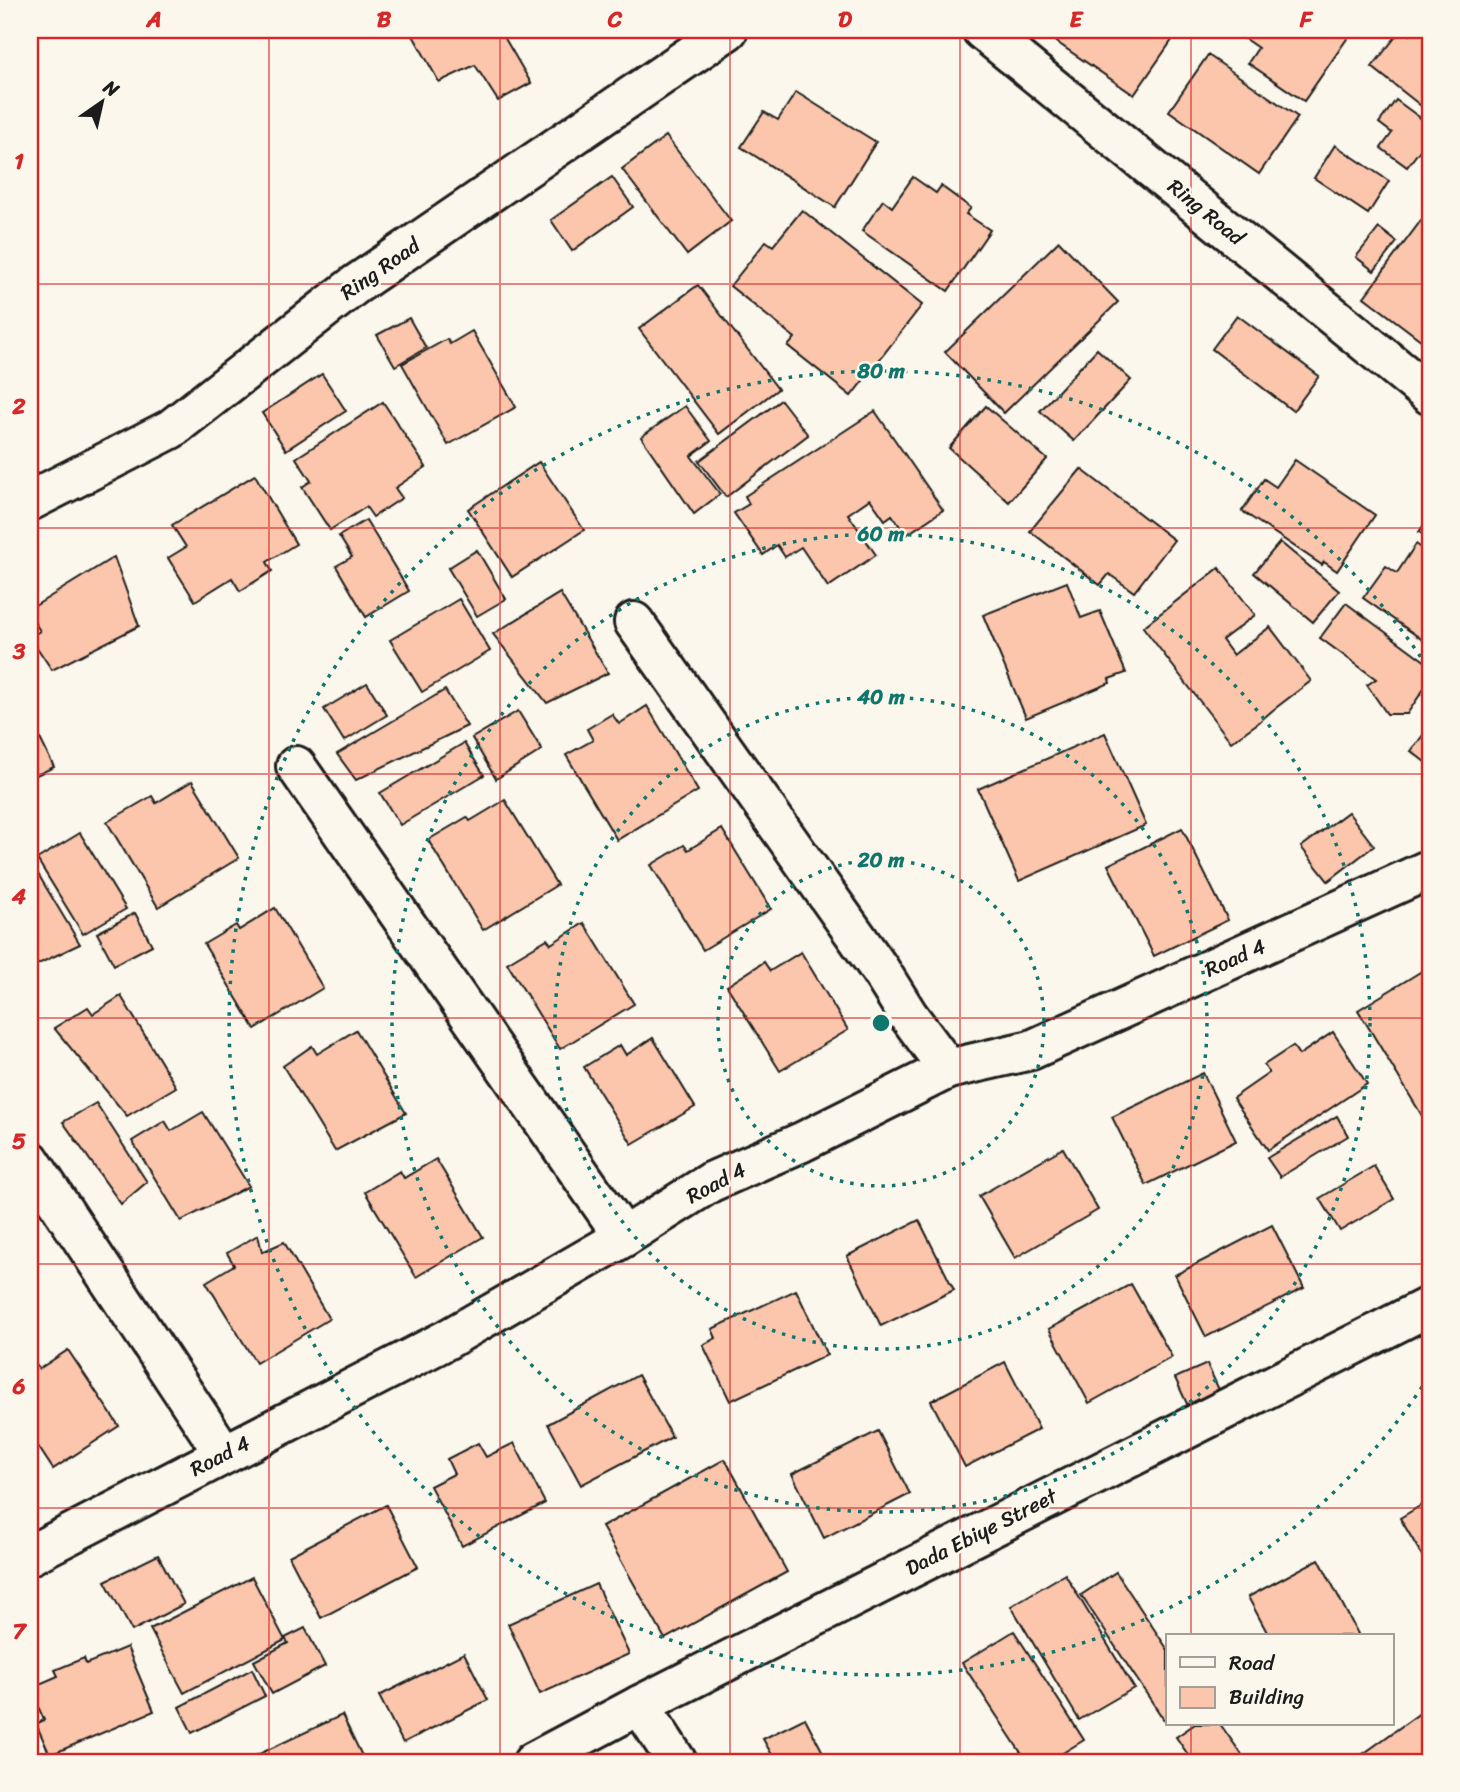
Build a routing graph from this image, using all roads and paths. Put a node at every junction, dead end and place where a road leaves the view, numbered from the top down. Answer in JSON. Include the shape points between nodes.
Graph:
{"nodes":[{"id":1,"x":728,"y":30,"type":"edge"},
{"id":2,"x":982,"y":30,"type":"edge"},
{"id":3,"x":1430,"y":395,"type":"edge"},
{"id":4,"x":30,"y":501,"type":"edge"},
{"id":5,"x":634,"y":622,"type":"dead end"},
{"id":6,"x":296,"y":766,"type":"dead end"},
{"id":7,"x":1430,"y":869,"type":"edge"},
{"id":8,"x":948,"y":1069,"type":"junction"},
{"id":9,"x":30,"y":1160,"type":"edge"},
{"id":10,"x":624,"y":1237,"type":"junction"},
{"id":11,"x":1430,"y":1306,"type":"edge"},
{"id":12,"x":224,"y":1454,"type":"junction"},
{"id":13,"x":30,"y":1555,"type":"edge"},
{"id":14,"x":640,"y":1705,"type":"junction"},
{"id":15,"x":533,"y":1762,"type":"edge"},
{"id":16,"x":677,"y":1762,"type":"edge"}],
"edges":[{"from":1,"to":4,"type":"street","name":"Ring Road","via":[[355,285],[171,429]]},
{"from":2,"to":3,"type":"street","name":"Ring Road"},
{"from":5,"to":8,"type":"street"},
{"from":6,"to":10,"type":"street"},
{"from":7,"to":8,"type":"street","name":"Road 4","via":[[1031,1050]]},
{"from":8,"to":10,"type":"street","name":"Road 4","via":[[711,1182]]},
{"from":9,"to":12,"type":"street"},
{"from":10,"to":12,"type":"street","name":"Road 4","via":[[446,1340]]},
{"from":11,"to":14,"type":"street","name":"Dada Ebiye Street"},
{"from":12,"to":13,"type":"street","name":"Road 4"},
{"from":14,"to":15,"type":"street","name":"Dada Ebiye Street"},
{"from":14,"to":16,"type":"street"}]}
